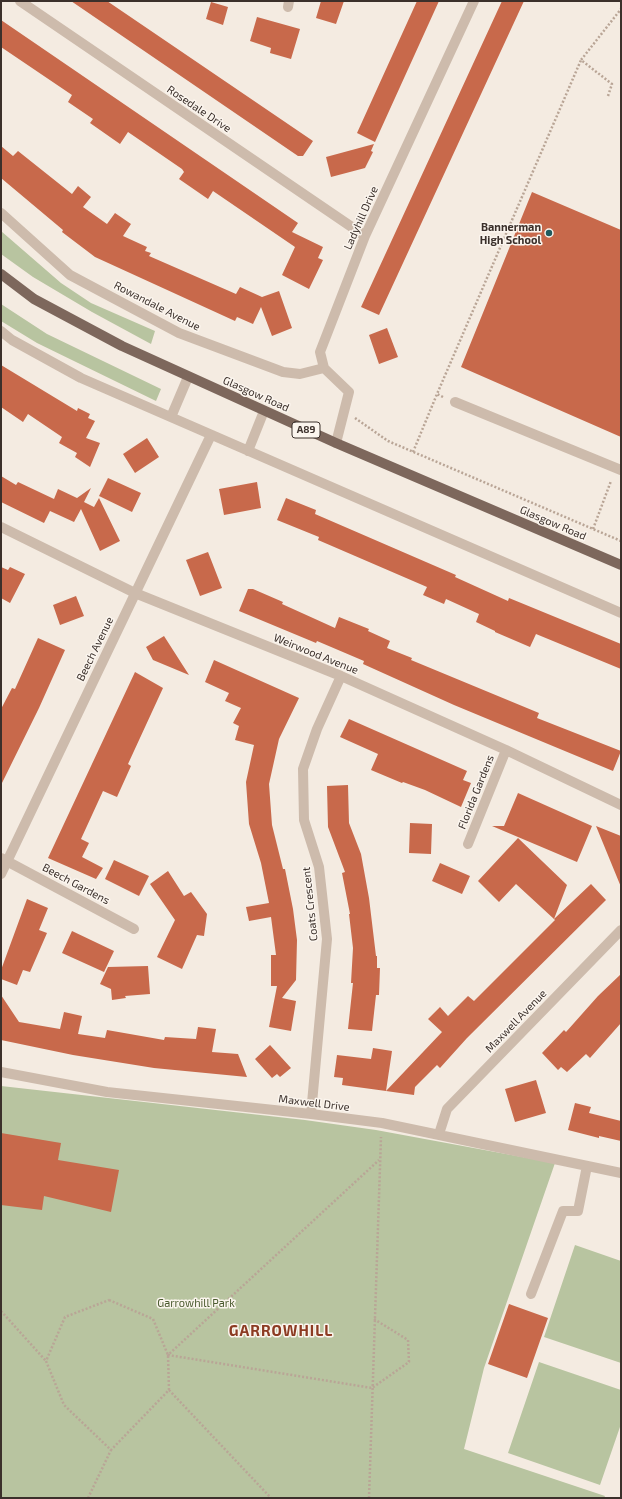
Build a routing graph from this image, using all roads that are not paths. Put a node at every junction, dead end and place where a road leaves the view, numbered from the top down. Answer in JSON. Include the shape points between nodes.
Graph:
{"nodes":[{"id":1,"x":20,"y":1,"type":"edge"},
{"id":2,"x":474,"y":1,"type":"edge"},
{"id":3,"x":1,"y":213,"type":"edge"},
{"id":4,"x":365,"y":236,"type":"junction"},
{"id":5,"x":1,"y":274,"type":"edge"},
{"id":6,"x":1,"y":331,"type":"edge"},
{"id":7,"x":324,"y":368,"type":"junction"},
{"id":8,"x":188,"y":377,"type":"junction"},
{"id":9,"x":455,"y":402,"type":"road end"},
{"id":10,"x":264,"y":411,"type":"junction"},
{"id":11,"x":171,"y":417,"type":"junction"},
{"id":12,"x":211,"y":436,"type":"junction"},
{"id":13,"x":336,"y":444,"type":"junction"},
{"id":14,"x":248,"y":451,"type":"junction"},
{"id":15,"x":618,"y":469,"type":"edge"},
{"id":16,"x":1,"y":527,"type":"edge"},
{"id":17,"x":621,"y":565,"type":"edge"},
{"id":18,"x":136,"y":593,"type":"junction"},
{"id":19,"x":621,"y":613,"type":"edge"},
{"id":20,"x":340,"y":676,"type":"junction"},
{"id":21,"x":506,"y":750,"type":"junction"},
{"id":22,"x":621,"y":805,"type":"edge"},
{"id":23,"x":468,"y":844,"type":"dead end"},
{"id":24,"x":4,"y":859,"type":"edge"},
{"id":25,"x":1,"y":874,"type":"edge"},
{"id":26,"x":134,"y":929,"type":"dead end"},
{"id":27,"x":621,"y":930,"type":"edge"},
{"id":28,"x":1,"y":1072,"type":"edge"},
{"id":29,"x":311,"y":1114,"type":"junction"},
{"id":30,"x":439,"y":1134,"type":"junction"},
{"id":31,"x":587,"y":1166,"type":"junction"},
{"id":32,"x":621,"y":1173,"type":"edge"},
{"id":33,"x":531,"y":1294,"type":"dead end"}],
"edges":[{"from":1,"to":4,"type":"street","name":"Rosedale Drive"},
{"from":2,"to":4,"type":"street","name":"Ladyhill Drive"},
{"from":3,"to":7,"type":"street","name":"Rowandale Avenue","via":[[70,275],[179,333],[282,372],[300,374]]},
{"from":4,"to":7,"type":"street","name":"Ladyhill Drive","via":[[320,352]]},
{"from":5,"to":8,"type":"main road","name":"Glasgow Road","number":"A89","via":[[34,299],[122,346]]},
{"from":6,"to":11,"type":"street","via":[[12,340],[81,378]]},
{"from":7,"to":13,"type":"street","via":[[349,392]]},
{"from":8,"to":10,"type":"main road","name":"Glasgow Road","number":"A89"},
{"from":8,"to":11,"type":"street"},
{"from":9,"to":15,"type":"street"},
{"from":10,"to":13,"type":"main road","name":"Glasgow Road","number":"A89"},
{"from":10,"to":14,"type":"street"},
{"from":11,"to":12,"type":"street"},
{"from":12,"to":14,"type":"street"},
{"from":12,"to":18,"type":"street","name":"Beech Avenue"},
{"from":13,"to":17,"type":"main road","name":"Glasgow Road","number":"A89"},
{"from":14,"to":19,"type":"street"},
{"from":16,"to":18,"type":"street","name":"Weirwood Avenue"},
{"from":18,"to":20,"type":"street","name":"Weirwood Avenue"},
{"from":18,"to":24,"type":"street","name":"Beech Avenue"},
{"from":20,"to":21,"type":"street","name":"Weirwood Avenue"},
{"from":20,"to":29,"type":"street","name":"Coats Crescent","via":[[303,769],[304,820],[319,867],[327,939]]},
{"from":21,"to":22,"type":"street","name":"Weirwood Avenue"},
{"from":21,"to":23,"type":"street","name":"Florida Gardens"},
{"from":24,"to":25,"type":"street","name":"Beech Avenue"},
{"from":24,"to":26,"type":"street","name":"Beech Gardens"},
{"from":27,"to":30,"type":"street","name":"Maxwell Avenue","via":[[447,1109]]},
{"from":28,"to":29,"type":"street","name":"Maxwell Drive","via":[[107,1092]]},
{"from":29,"to":30,"type":"street","name":"Maxwell Drive","via":[[382,1123]]},
{"from":30,"to":31,"type":"street","name":"Maxwell Drive"},
{"from":31,"to":32,"type":"street","name":"Maxwell Drive"},
{"from":31,"to":33,"type":"street","via":[[578,1210],[563,1212]]}]}
